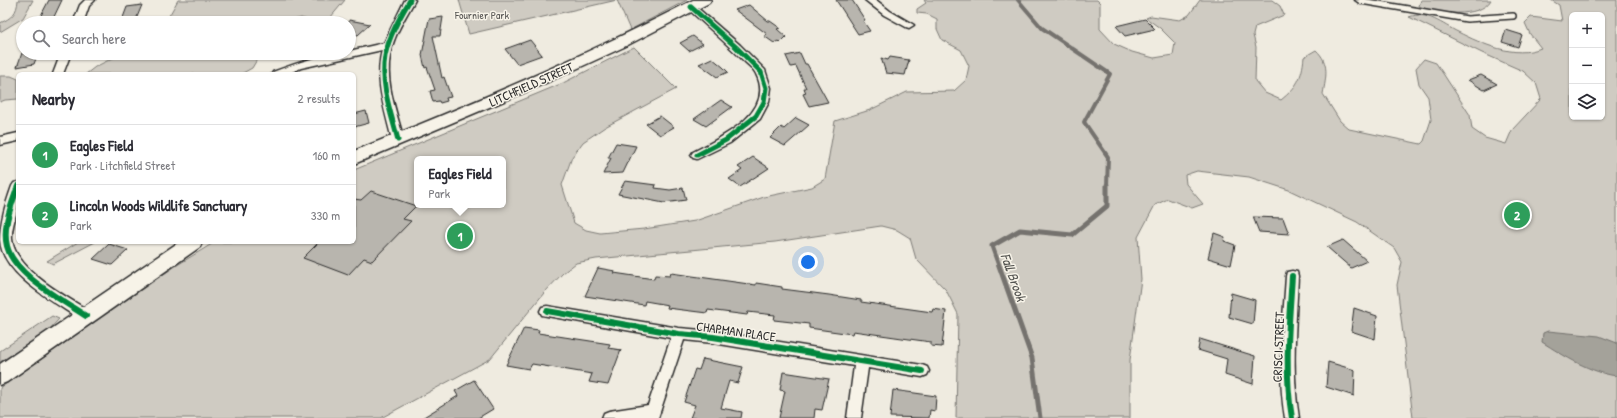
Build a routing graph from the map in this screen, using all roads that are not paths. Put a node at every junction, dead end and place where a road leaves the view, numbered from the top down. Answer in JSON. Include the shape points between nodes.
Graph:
{"nodes":[{"id":1,"x":90,"y":0,"type":"edge"},
{"id":2,"x":410,"y":0,"type":"edge"},
{"id":3,"x":870,"y":0,"type":"edge"},
{"id":4,"x":1360,"y":0,"type":"edge"},
{"id":5,"x":697,"y":4,"type":"edge"},
{"id":6,"x":81,"y":16,"type":"edge"},
{"id":7,"x":1513,"y":16,"type":"dead end"},
{"id":8,"x":909,"y":25,"type":"dead end"},
{"id":9,"x":388,"y":45,"type":"junction"},
{"id":10,"x":356,"y":52,"type":"edge"},
{"id":11,"x":63,"y":60,"type":"edge"},
{"id":12,"x":324,"y":60,"type":"edge"},
{"id":13,"x":59,"y":72,"type":"edge"},
{"id":14,"x":282,"y":72,"type":"edge"},
{"id":15,"x":16,"y":137,"type":"edge"},
{"id":16,"x":398,"y":140,"type":"junction"},
{"id":17,"x":0,"y":141,"type":"edge"},
{"id":18,"x":697,"y":155,"type":"dead end"},
{"id":19,"x":356,"y":157,"type":"edge"},
{"id":20,"x":16,"y":192,"type":"edge"},
{"id":21,"x":190,"y":244,"type":"edge"},
{"id":22,"x":1292,"y":276,"type":"dead end"},
{"id":23,"x":547,"y":311,"type":"dead end"},
{"id":24,"x":86,"y":316,"type":"junction"},
{"id":25,"x":679,"y":334,"type":"junction"},
{"id":26,"x":862,"y":362,"type":"junction"},
{"id":27,"x":922,"y":371,"type":"dead end"},
{"id":28,"x":0,"y":376,"type":"edge"},
{"id":29,"x":652,"y":414,"type":"edge"},
{"id":30,"x":609,"y":418,"type":"edge"},
{"id":31,"x":854,"y":418,"type":"edge"},
{"id":32,"x":1292,"y":418,"type":"edge"}],
"edges":[{"from":1,"to":6,"type":"street"},
{"from":2,"to":9,"type":"street"},
{"from":3,"to":8,"type":"street"},
{"from":4,"to":7,"type":"lane","via":[[1467,19]]},
{"from":5,"to":16,"type":"main road","name":"LITCHFIELD STREET","via":[[600,53]]},
{"from":5,"to":18,"type":"street","via":[[761,72],[766,88],[764,102],[756,116],[726,140]]},
{"from":9,"to":10,"type":"street"},
{"from":9,"to":16,"type":"street","via":[[384,73]]},
{"from":11,"to":13,"type":"street"},
{"from":12,"to":14,"type":"street"},
{"from":15,"to":17,"type":"street"},
{"from":16,"to":19,"type":"main road","name":"LITCHFIELD STREET"},
{"from":20,"to":24,"type":"street","via":[[6,236],[7,248],[12,258],[34,280]]},
{"from":21,"to":24,"type":"main road"},
{"from":22,"to":32,"type":"street","name":"CRISCI STREET","via":[[1287,369],[1288,400]]},
{"from":23,"to":25,"type":"street","name":"CHAPMAN PLACE"},
{"from":24,"to":28,"type":"main road"},
{"from":25,"to":26,"type":"street","name":"CHAPMAN PLACE","via":[[713,337]]},
{"from":25,"to":29,"type":"street","name":"CHAPMAN PLACE"},
{"from":26,"to":27,"type":"street","name":"CHAPMAN PLACE"},
{"from":26,"to":31,"type":"street"},
{"from":29,"to":30,"type":"street","name":"CHAPMAN PLACE"}]}
